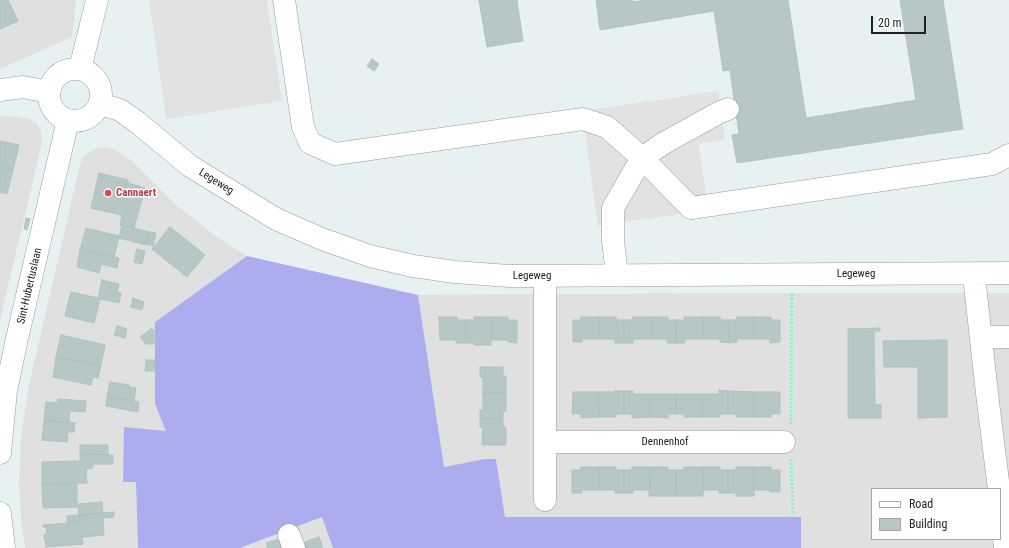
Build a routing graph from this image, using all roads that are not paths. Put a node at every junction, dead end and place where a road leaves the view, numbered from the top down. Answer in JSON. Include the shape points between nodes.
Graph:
{"nodes":[{"id":1,"x":97,"y":0,"type":"edge"},
{"id":2,"x":284,"y":0,"type":"edge"},
{"id":3,"x":80,"y":70,"type":"junction"},
{"id":4,"x":0,"y":90,"type":"edge"},
{"id":5,"x":49,"y":92,"type":"junction"},
{"id":6,"x":100,"y":104,"type":"junction"},
{"id":7,"x":728,"y":109,"type":"dead end"},
{"id":8,"x":68,"y":120,"type":"junction"},
{"id":9,"x":1009,"y":155,"type":"edge"},
{"id":10,"x":642,"y":158,"type":"junction"},
{"id":11,"x":978,"y":273,"type":"junction"},
{"id":12,"x":1009,"y":273,"type":"edge"},
{"id":13,"x":617,"y":275,"type":"junction"},
{"id":14,"x":545,"y":276,"type":"junction"},
{"id":15,"x":981,"y":337,"type":"junction"},
{"id":16,"x":1009,"y":337,"type":"edge"},
{"id":17,"x":789,"y":441,"type":"road end"},
{"id":18,"x":545,"y":442,"type":"junction"},
{"id":19,"x":0,"y":453,"type":"edge"},
{"id":20,"x":999,"y":488,"type":"edge"},
{"id":21,"x":545,"y":500,"type":"dead end"},
{"id":22,"x":1001,"y":508,"type":"edge"},
{"id":23,"x":0,"y":513,"type":"edge"},
{"id":24,"x":4,"y":548,"type":"edge"},
{"id":25,"x":1005,"y":548,"type":"edge"}],
"edges":[{"from":1,"to":3,"type":"street"},
{"from":2,"to":10,"type":"street","via":[[303,127],[310,143],[335,154],[583,119],[608,127]]},
{"from":3,"to":5,"type":"street","via":[[62,73],[55,78]]},
{"from":3,"to":6,"type":"street","via":[[94,77],[99,84]]},
{"from":4,"to":5,"type":"street","via":[[23,87]]},
{"from":5,"to":8,"type":"street","via":[[56,113]]},
{"from":6,"to":8,"type":"street","via":[[90,117],[77,121]]},
{"from":6,"to":14,"type":"street","name":"Legeweg","via":[[120,110],[190,166],[276,219],[322,239],[370,256],[413,266],[461,273]]},
{"from":7,"to":10,"type":"street","via":[[664,143]]},
{"from":8,"to":19,"type":"street","name":"Sint-Hubertuslaan","via":[[6,391]]},
{"from":9,"to":10,"type":"street","via":[[992,164],[691,208]]},
{"from":10,"to":13,"type":"street","via":[[613,208]]},
{"from":11,"to":12,"type":"street","name":"Legeweg"},
{"from":11,"to":13,"type":"street","name":"Legeweg"},
{"from":11,"to":15,"type":"street","via":[[975,285]]},
{"from":13,"to":14,"type":"street","name":"Legeweg"},
{"from":14,"to":18,"type":"street"},
{"from":15,"to":16,"type":"street"},
{"from":15,"to":20,"type":"street"},
{"from":17,"to":18,"type":"street","name":"Dennenhof"},
{"from":18,"to":21,"type":"street"},
{"from":22,"to":25,"type":"street"},
{"from":23,"to":24,"type":"street"}]}
